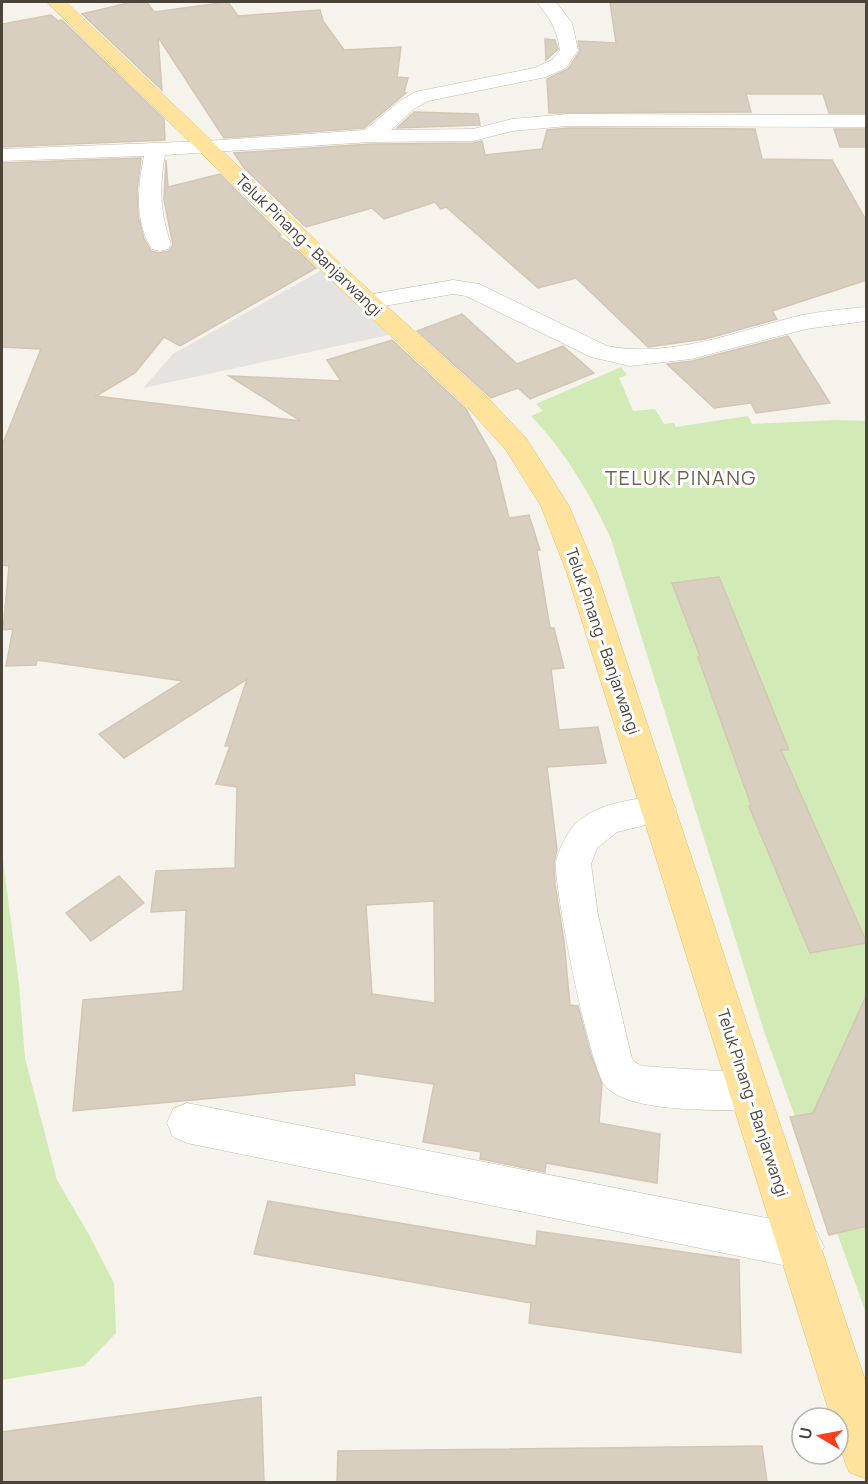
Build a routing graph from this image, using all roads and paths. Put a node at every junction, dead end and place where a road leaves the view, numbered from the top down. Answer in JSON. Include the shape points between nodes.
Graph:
{"nodes":[{"id":1,"x":56,"y":2,"type":"edge"},
{"id":2,"x":546,"y":2,"type":"edge"},
{"id":3,"x":867,"y":121,"type":"edge"},
{"id":4,"x":371,"y":136,"type":"junction"},
{"id":5,"x":206,"y":147,"type":"junction"},
{"id":6,"x":156,"y":149,"type":"junction"},
{"id":7,"x":2,"y":155,"type":"edge"},
{"id":8,"x":160,"y":244,"type":"dead end"},
{"id":9,"x":367,"y":302,"type":"junction"},
{"id":10,"x":867,"y":314,"type":"edge"},
{"id":11,"x":659,"y":809,"type":"junction"},
{"id":12,"x":749,"y":1092,"type":"junction"},
{"id":13,"x":187,"y":1123,"type":"dead end"},
{"id":14,"x":802,"y":1247,"type":"junction"},
{"id":15,"x":867,"y":1455,"type":"edge"}],
"edges":[{"from":1,"to":5,"type":"main road","name":"Teluk Pinang - Banjarwangi"},
{"from":2,"to":4,"type":"street","via":[[567,31],[569,50],[559,64],[539,73],[422,96]]},
{"from":3,"to":4,"type":"street","via":[[568,120],[512,125],[473,135]]},
{"from":4,"to":5,"type":"street"},
{"from":5,"to":6,"type":"street"},
{"from":5,"to":9,"type":"main road","name":"Teluk Pinang - Banjarwangi"},
{"from":6,"to":7,"type":"street"},
{"from":6,"to":8,"type":"street","via":[[148,203]]},
{"from":9,"to":10,"type":"street","via":[[453,287],[471,290],[600,352],[630,358],[691,351],[805,322]]},
{"from":9,"to":11,"type":"main road","name":"Teluk Pinang - Banjarwangi","via":[[477,402],[516,444],[555,506],[582,573]]},
{"from":11,"to":12,"type":"main road","name":"Teluk Pinang - Banjarwangi"},
{"from":11,"to":12,"type":"street","via":[[607,820],[584,839],[573,864],[580,915],[612,1055],[619,1074],[637,1085]]},
{"from":12,"to":14,"type":"main road","name":"Teluk Pinang - Banjarwangi"},
{"from":13,"to":14,"type":"street"},
{"from":14,"to":15,"type":"main road","name":"Teluk Pinang - Banjarwangi"}]}
